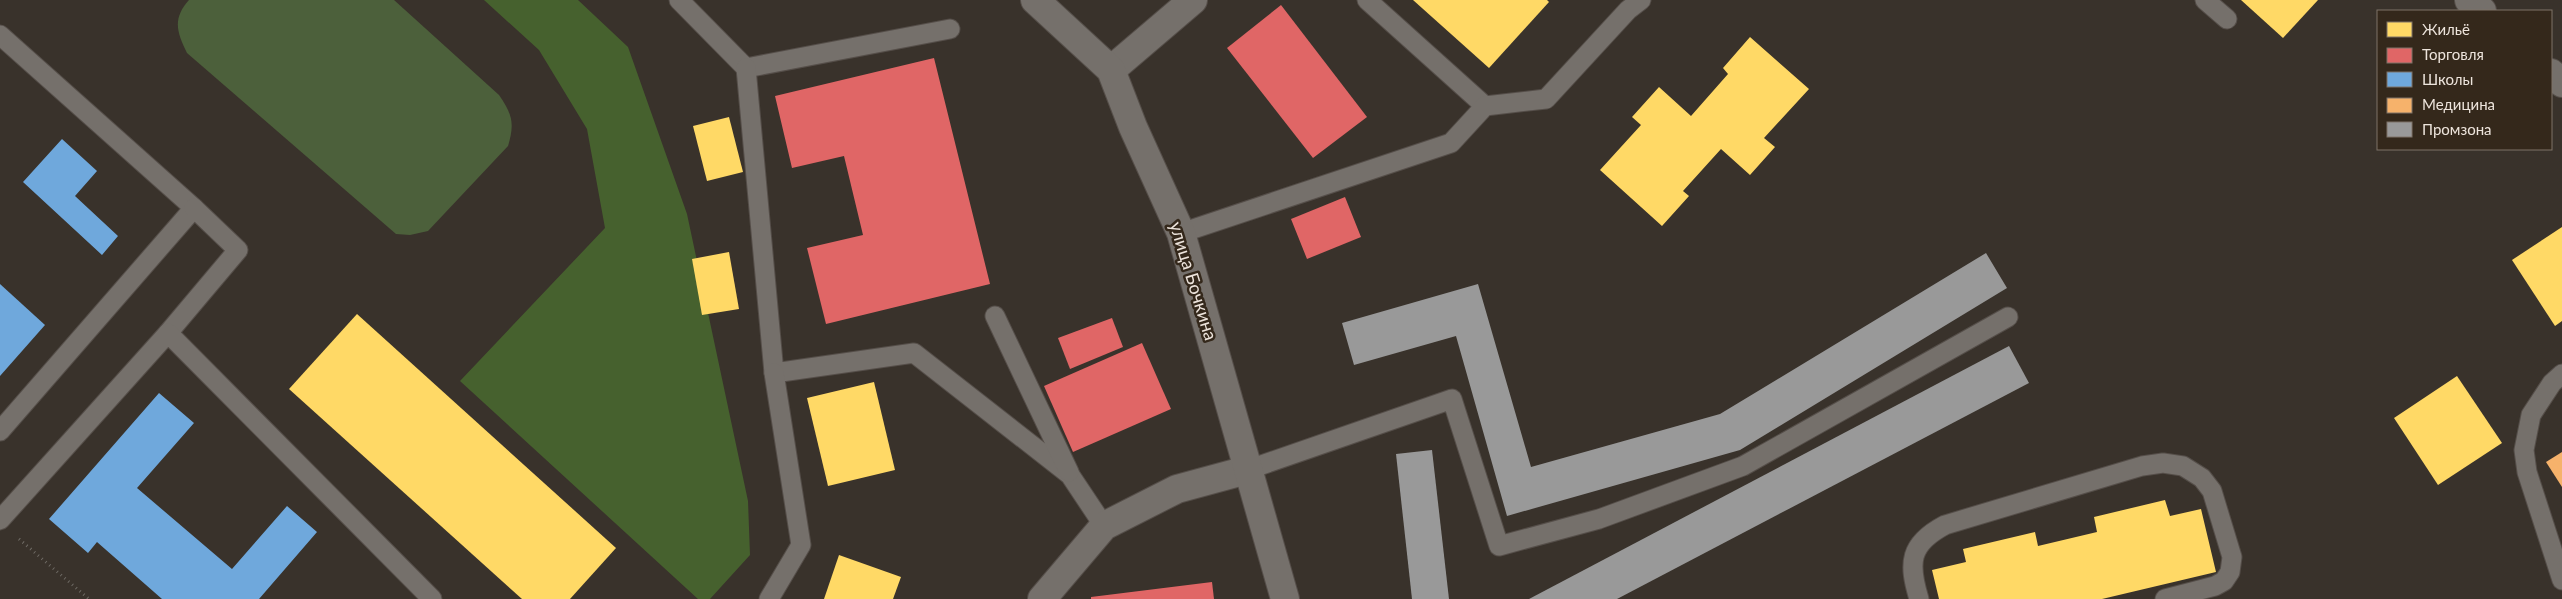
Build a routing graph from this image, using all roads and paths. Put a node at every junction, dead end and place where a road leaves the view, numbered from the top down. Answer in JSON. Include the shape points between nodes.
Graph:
{"nodes":[{"id":1,"x":679,"y":0,"type":"edge"},
{"id":2,"x":1035,"y":0,"type":"edge"},
{"id":3,"x":1193,"y":0,"type":"edge"},
{"id":4,"x":1367,"y":0,"type":"edge"},
{"id":5,"x":1642,"y":0,"type":"edge"},
{"id":6,"x":2205,"y":0,"type":"edge"},
{"id":7,"x":2469,"y":0,"type":"edge"},
{"id":8,"x":2481,"y":10,"type":"edge"},
{"id":9,"x":2226,"y":20,"type":"dead end"},
{"id":10,"x":950,"y":29,"type":"dead end"},
{"id":11,"x":0,"y":35,"type":"edge"},
{"id":12,"x":746,"y":68,"type":"junction"},
{"id":13,"x":1111,"y":70,"type":"junction"},
{"id":14,"x":2552,"y":74,"type":"edge"},
{"id":15,"x":2562,"y":83,"type":"edge"},
{"id":16,"x":1485,"y":106,"type":"junction"},
{"id":17,"x":194,"y":208,"type":"junction"},
{"id":18,"x":1182,"y":233,"type":"junction"},
{"id":19,"x":995,"y":316,"type":"dead end"},
{"id":20,"x":2008,"y":317,"type":"dead end"},
{"id":21,"x":168,"y":333,"type":"junction"},
{"id":22,"x":774,"y":373,"type":"junction"},
{"id":23,"x":2562,"y":374,"type":"edge"},
{"id":24,"x":0,"y":431,"type":"edge"},
{"id":25,"x":1248,"y":470,"type":"junction"},
{"id":26,"x":1070,"y":475,"type":"junction"},
{"id":27,"x":0,"y":520,"type":"edge"},
{"id":28,"x":1104,"y":526,"type":"junction"},
{"id":29,"x":15,"y":535,"type":"dead end"},
{"id":30,"x":2562,"y":580,"type":"edge"},
{"id":31,"x":89,"y":599,"type":"edge"},
{"id":32,"x":432,"y":599,"type":"edge"},
{"id":33,"x":768,"y":599,"type":"edge"},
{"id":34,"x":1042,"y":599,"type":"edge"},
{"id":35,"x":1285,"y":599,"type":"edge"},
{"id":36,"x":1919,"y":599,"type":"edge"},
{"id":37,"x":2164,"y":599,"type":"edge"}],
"edges":[{"from":1,"to":12,"type":"lane"},
{"from":2,"to":13,"type":"main road","name":"улица Бочкина"},
{"from":3,"to":13,"type":"main road"},
{"from":4,"to":16,"type":"lane"},
{"from":5,"to":16,"type":"lane","via":[[1628,10],[1546,99]]},
{"from":6,"to":9,"type":"lane"},
{"from":7,"to":8,"type":"main road"},
{"from":10,"to":12,"type":"lane"},
{"from":11,"to":17,"type":"lane"},
{"from":12,"to":22,"type":"lane"},
{"from":13,"to":18,"type":"main road","name":"улица Бочкина"},
{"from":14,"to":15,"type":"main road"},
{"from":16,"to":18,"type":"lane","via":[[1451,143]]},
{"from":17,"to":21,"type":"lane","via":[[238,250]]},
{"from":17,"to":24,"type":"lane"},
{"from":18,"to":25,"type":"main road","name":"улица Бочкина"},
{"from":19,"to":26,"type":"lane"},
{"from":20,"to":25,"type":"lane","via":[[1743,466],[1599,519],[1499,546],[1452,399]]},
{"from":21,"to":27,"type":"lane"},
{"from":21,"to":32,"type":"lane"},
{"from":22,"to":26,"type":"lane","via":[[914,353]]},
{"from":22,"to":33,"type":"lane","via":[[800,544]]},
{"from":23,"to":30,"type":"lane","via":[[2552,382],[2531,415],[2524,450],[2527,472]]},
{"from":25,"to":28,"type":"main road","via":[[1178,489]]},
{"from":25,"to":35,"type":"main road","name":"улица Бочкина"},
{"from":26,"to":28,"type":"lane"},
{"from":28,"to":34,"type":"main road"},
{"from":29,"to":31,"type":"path"},
{"from":36,"to":37,"type":"lane","via":[[1912,576],[1913,552],[1931,533],[1945,525],[2142,466],[2163,463],[2183,466],[2202,478],[2212,491],[2232,557],[2230,572],[2224,581]]}]}
